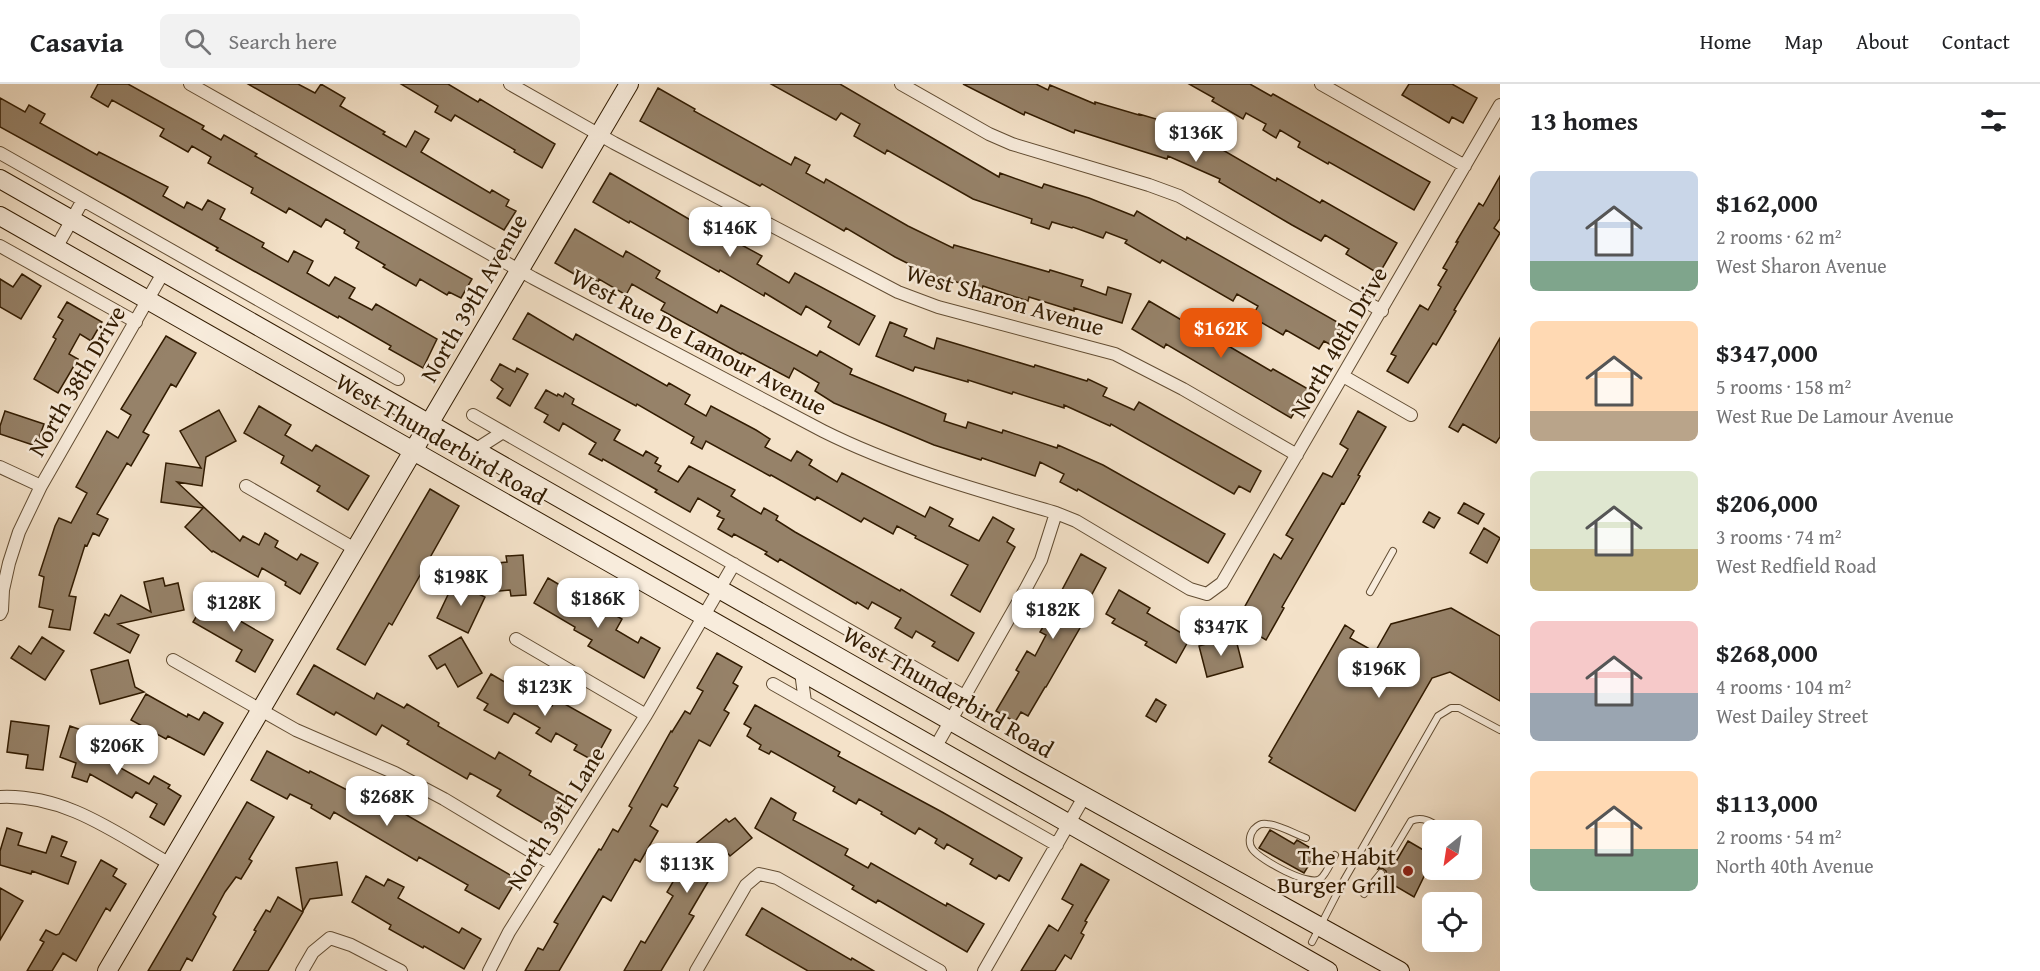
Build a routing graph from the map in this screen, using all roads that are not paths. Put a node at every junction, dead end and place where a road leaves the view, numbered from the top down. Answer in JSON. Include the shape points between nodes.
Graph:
{"nodes":[{"id":1,"x":190,"y":84,"type":"edge"},
{"id":2,"x":510,"y":84,"type":"edge"},
{"id":3,"x":629,"y":84,"type":"edge"},
{"id":4,"x":900,"y":84,"type":"edge"},
{"id":5,"x":1321,"y":84,"type":"edge"},
{"id":6,"x":1500,"y":105,"type":"edge"},
{"id":7,"x":598,"y":135,"type":"junction"},
{"id":8,"x":0,"y":153,"type":"edge"},
{"id":9,"x":1465,"y":166,"type":"junction"},
{"id":10,"x":0,"y":179,"type":"edge"},
{"id":11,"x":84,"y":200,"type":"junction"},
{"id":12,"x":0,"y":216,"type":"edge"},
{"id":13,"x":72,"y":220,"type":"junction"},
{"id":14,"x":0,"y":246,"type":"edge"},
{"id":15,"x":56,"y":248,"type":"junction"},
{"id":16,"x":519,"y":270,"type":"junction"},
{"id":17,"x":163,"y":273,"type":"junction"},
{"id":18,"x":148,"y":300,"type":"junction"},
{"id":19,"x":1382,"y":311,"type":"junction"},
{"id":20,"x":136,"y":322,"type":"junction"},
{"id":21,"x":375,"y":366,"type":"junction"},
{"id":22,"x":1343,"y":376,"type":"junction"},
{"id":23,"x":398,"y":379,"type":"dead end"},
{"id":24,"x":375,"y":393,"type":"junction"},
{"id":25,"x":1411,"y":415,"type":"dead end"},
{"id":26,"x":473,"y":416,"type":"dead end"},
{"id":27,"x":428,"y":423,"type":"junction"},
{"id":28,"x":503,"y":432,"type":"junction"},
{"id":29,"x":475,"y":450,"type":"junction"},
{"id":30,"x":412,"y":451,"type":"junction"},
{"id":31,"x":1297,"y":455,"type":"junction"},
{"id":32,"x":0,"y":467,"type":"edge"},
{"id":33,"x":41,"y":486,"type":"junction"},
{"id":34,"x":246,"y":486,"type":"dead end"},
{"id":35,"x":1056,"y":513,"type":"junction"},
{"id":36,"x":355,"y":549,"type":"junction"},
{"id":37,"x":1393,"y":551,"type":"dead end"},
{"id":38,"x":734,"y":564,"type":"junction"},
{"id":39,"x":719,"y":589,"type":"junction"},
{"id":40,"x":1370,"y":592,"type":"dead end"},
{"id":41,"x":1207,"y":594,"type":"joint"},
{"id":42,"x":0,"y":614,"type":"edge"},
{"id":43,"x":704,"y":616,"type":"junction"},
{"id":44,"x":516,"y":639,"type":"dead end"},
{"id":45,"x":173,"y":660,"type":"dead end"},
{"id":46,"x":801,"y":672,"type":"junction"},
{"id":47,"x":773,"y":684,"type":"dead end"},
{"id":48,"x":964,"y":696,"type":"junction"},
{"id":49,"x":805,"y":702,"type":"junction"},
{"id":50,"x":260,"y":711,"type":"junction"},
{"id":51,"x":646,"y":715,"type":"junction"},
{"id":52,"x":950,"y":721,"type":"junction"},
{"id":53,"x":1500,"y":730,"type":"edge"},
{"id":54,"x":935,"y":748,"type":"junction"},
{"id":55,"x":0,"y":797,"type":"edge"},
{"id":56,"x":1084,"y":797,"type":"junction"},
{"id":57,"x":1426,"y":820,"type":"edge"},
{"id":58,"x":1068,"y":824,"type":"junction"},
{"id":59,"x":1306,"y":838,"type":"dead end"},
{"id":60,"x":1057,"y":845,"type":"junction"},
{"id":61,"x":1335,"y":855,"type":"dead end"},
{"id":62,"x":1387,"y":861,"type":"dead end"},
{"id":63,"x":170,"y":864,"type":"junction"},
{"id":64,"x":552,"y":864,"type":"junction"},
{"id":65,"x":1381,"y":873,"type":"dead end"},
{"id":66,"x":1364,"y":894,"type":"dead end"},
{"id":67,"x":1316,"y":935,"type":"junction"},
{"id":68,"x":107,"y":971,"type":"edge"},
{"id":69,"x":302,"y":971,"type":"edge"},
{"id":70,"x":401,"y":971,"type":"edge"},
{"id":71,"x":489,"y":971,"type":"edge"},
{"id":72,"x":696,"y":971,"type":"edge"},
{"id":73,"x":940,"y":971,"type":"edge"},
{"id":74,"x":984,"y":971,"type":"edge"},
{"id":75,"x":1328,"y":971,"type":"edge"},
{"id":76,"x":1400,"y":971,"type":"edge"}],
"edges":[{"from":1,"to":16,"type":"street","name":"West Rue De Lamour Avenue"},
{"from":2,"to":7,"type":"street","name":"West Sharon Avenue"},
{"from":3,"to":7,"type":"main road","name":"North 39th Avenue"},
{"from":4,"to":19,"type":"street","via":[[1012,144],[1179,196]]},
{"from":5,"to":9,"type":"street"},
{"from":6,"to":9,"type":"street","name":"North 40th Drive"},
{"from":7,"to":16,"type":"main road","name":"North 39th Avenue"},
{"from":7,"to":31,"type":"street","name":"West Sharon Avenue","via":[[898,292],[938,307],[1115,354]]},
{"from":8,"to":11,"type":"street","name":"West Thunderbird Road"},
{"from":9,"to":19,"type":"street","name":"North 40th Drive"},
{"from":10,"to":13,"type":"main road","name":"West Thunderbird Road"},
{"from":11,"to":13,"type":"street"},
{"from":11,"to":21,"type":"street","name":"West Thunderbird Road"},
{"from":12,"to":15,"type":"main road","name":"West Thunderbird Road"},
{"from":13,"to":15,"type":"street"},
{"from":13,"to":17,"type":"main road","name":"West Thunderbird Road"},
{"from":14,"to":20,"type":"street"},
{"from":15,"to":18,"type":"main road","name":"West Thunderbird Road"},
{"from":16,"to":27,"type":"main road","name":"North 39th Avenue"},
{"from":16,"to":35,"type":"street","name":"West Rue De Lamour Avenue","via":[[858,448]]},
{"from":17,"to":18,"type":"street","name":"North 38th Drive"},
{"from":17,"to":24,"type":"main road","name":"West Thunderbird Road"},
{"from":18,"to":20,"type":"street","name":"North 38th Drive"},
{"from":18,"to":30,"type":"main road","name":"West Thunderbird Road"},
{"from":19,"to":22,"type":"street","name":"North 40th Drive"},
{"from":20,"to":33,"type":"street","name":"North 38th Drive"},
{"from":21,"to":23,"type":"street","name":"West Thunderbird Road"},
{"from":21,"to":24,"type":"street","name":"West Thunderbird Road"},
{"from":22,"to":25,"type":"street"},
{"from":22,"to":31,"type":"street","name":"North 40th Drive"},
{"from":24,"to":27,"type":"main road","name":"West Thunderbird Road"},
{"from":26,"to":28,"type":"street","name":"West Thunderbird Road"},
{"from":27,"to":29,"type":"main road","name":"West Thunderbird Road"},
{"from":27,"to":30,"type":"main road","name":"North 39th Avenue"},
{"from":28,"to":29,"type":"street","name":"West Thunderbird Road"},
{"from":28,"to":38,"type":"street","name":"West Thunderbird Road"},
{"from":29,"to":39,"type":"main road","name":"West Thunderbird Road"},
{"from":30,"to":36,"type":"main road","name":"North 39th Avenue"},
{"from":30,"to":43,"type":"main road","name":"West Thunderbird Road"},
{"from":31,"to":41,"type":"street","name":"North 40th Drive","via":[[1222,583]]},
{"from":32,"to":33,"type":"street"},
{"from":33,"to":42,"type":"street","name":"North 38th Drive","via":[[9,563]]},
{"from":34,"to":36,"type":"street"},
{"from":35,"to":41,"type":"street","name":"West Rue De Lamour Avenue","via":[[1190,589]]},
{"from":35,"to":48,"type":"street","via":[[1041,560]]},
{"from":36,"to":50,"type":"main road","name":"North 39th Avenue"},
{"from":37,"to":40,"type":"lane"},
{"from":38,"to":39,"type":"street","name":"North 39th Lane"},
{"from":38,"to":48,"type":"street","name":"West Thunderbird Road"},
{"from":39,"to":43,"type":"street","name":"North 39th Lane"},
{"from":39,"to":52,"type":"main road","name":"West Thunderbird Road"},
{"from":43,"to":46,"type":"main road","name":"West Thunderbird Road"},
{"from":43,"to":51,"type":"street","name":"North 39th Lane"},
{"from":44,"to":51,"type":"street"},
{"from":45,"to":50,"type":"street"},
{"from":46,"to":49,"type":"street"},
{"from":46,"to":54,"type":"main road","name":"West Thunderbird Road"},
{"from":47,"to":49,"type":"street"},
{"from":48,"to":52,"type":"street"},
{"from":49,"to":60,"type":"street"},
{"from":50,"to":63,"type":"main road","name":"North 39th Avenue"},
{"from":50,"to":64,"type":"street","via":[[395,773]]},
{"from":51,"to":64,"type":"street","name":"North 39th Lane"},
{"from":52,"to":54,"type":"street"},
{"from":52,"to":56,"type":"main road","name":"West Thunderbird Road"},
{"from":53,"to":67,"type":"lane","via":[[1459,708],[1438,716]]},
{"from":54,"to":58,"type":"main road","name":"West Thunderbird Road"},
{"from":55,"to":63,"type":"street","via":[[21,796],[63,806]]},
{"from":56,"to":58,"type":"street"},
{"from":56,"to":67,"type":"main road","name":"West Thunderbird Road"},
{"from":57,"to":62,"type":"lane","via":[[1411,821]]},
{"from":58,"to":60,"type":"street"},
{"from":58,"to":75,"type":"main road","name":"West Thunderbird Road"},
{"from":59,"to":61,"type":"lane","via":[[1270,824],[1255,827],[1250,837],[1251,848],[1258,855],[1298,878],[1321,879]]},
{"from":60,"to":74,"type":"street"},
{"from":63,"to":68,"type":"main road","name":"North 39th Avenue"},
{"from":64,"to":71,"type":"street","name":"North 39th Lane"},
{"from":65,"to":66,"type":"lane"},
{"from":67,"to":76,"type":"main road","name":"West Thunderbird Road"},
{"from":69,"to":70,"type":"street","via":[[313,952],[330,938]]},
{"from":72,"to":73,"type":"street","via":[[746,885],[759,874],[777,878]]}]}
